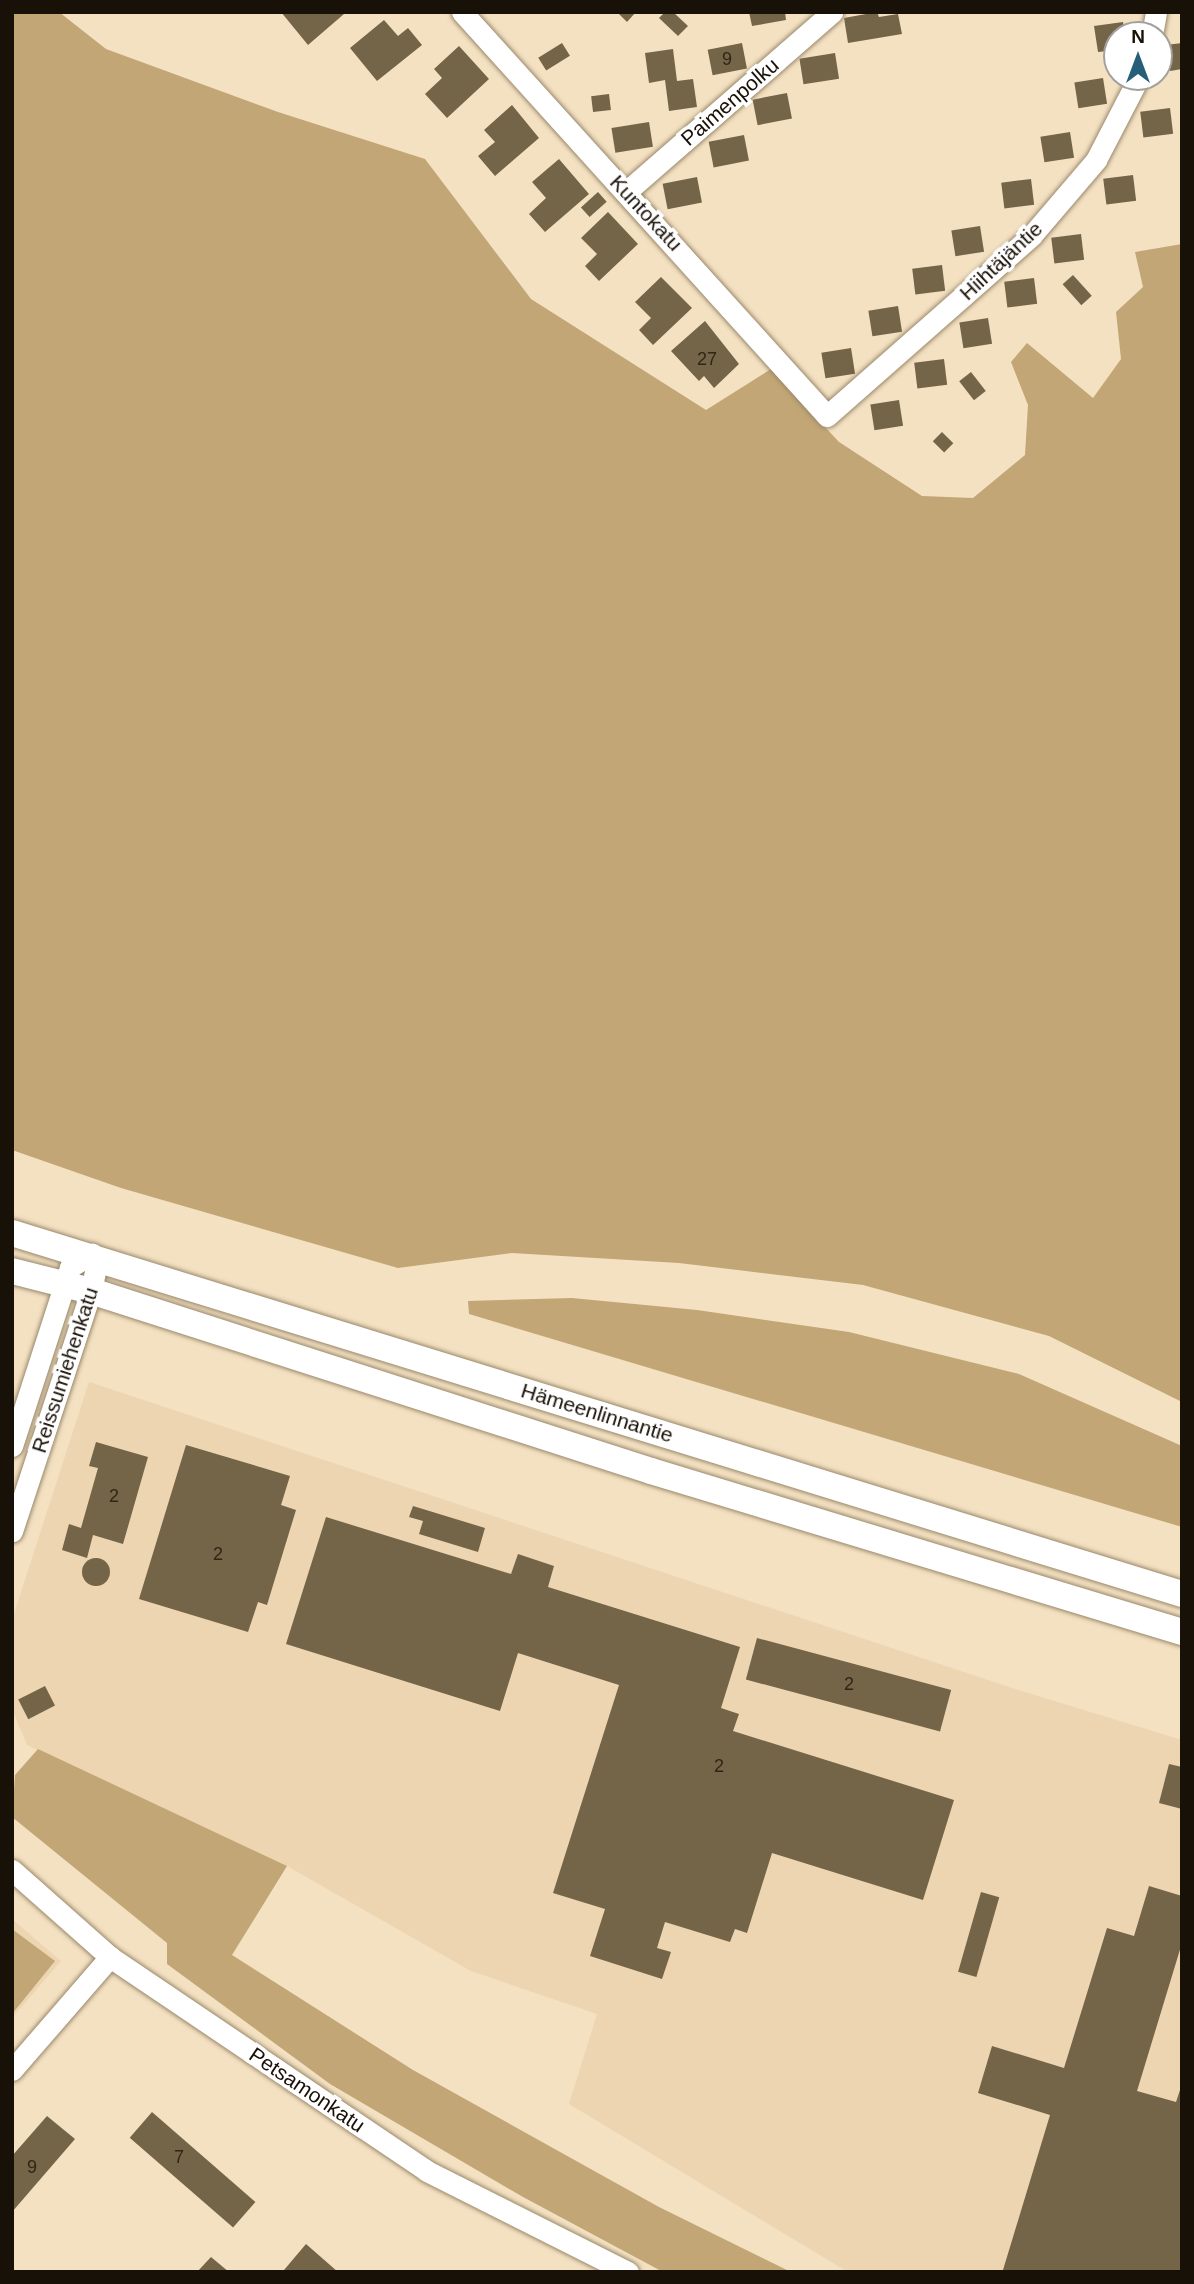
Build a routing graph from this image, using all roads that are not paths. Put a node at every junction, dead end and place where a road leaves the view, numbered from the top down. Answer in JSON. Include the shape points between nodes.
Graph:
{"nodes":[{"id":1,"x":462,"y":12,"type":"edge"},
{"id":2,"x":832,"y":12,"type":"edge"},
{"id":3,"x":1132,"y":91,"type":"edge"},
{"id":4,"x":626,"y":192,"type":"junction"},
{"id":5,"x":827,"y":416,"type":"joint"},
{"id":6,"x":12,"y":1233,"type":"edge"},
{"id":7,"x":92,"y":1254,"type":"junction"},
{"id":8,"x":12,"y":1271,"type":"edge"},
{"id":9,"x":63,"y":1284,"type":"junction"},
{"id":10,"x":91,"y":1291,"type":"junction"},
{"id":11,"x":12,"y":1446,"type":"edge"},
{"id":12,"x":12,"y":1531,"type":"edge"},
{"id":13,"x":1182,"y":1594,"type":"edge"},
{"id":14,"x":1182,"y":1632,"type":"edge"},
{"id":15,"x":12,"y":1870,"type":"edge"},
{"id":16,"x":110,"y":1956,"type":"junction"},
{"id":17,"x":12,"y":2070,"type":"edge"},
{"id":18,"x":628,"y":2272,"type":"edge"}],
"edges":[{"from":1,"to":4,"type":"street","name":"Kuntokatu"},
{"from":2,"to":4,"type":"street","name":"Paimenpolku"},
{"from":3,"to":5,"type":"street","name":"Hiihtäjäntie","via":[[1096,160],[1032,235]]},
{"from":4,"to":5,"type":"street","name":"Kuntokatu"},
{"from":6,"to":7,"type":"main road","name":"Hämeenlinnantie"},
{"from":7,"to":9,"type":"street","name":"Reissumiehenkatu","via":[[78,1259]]},
{"from":7,"to":10,"type":"street","name":"Reissumiehenkatu","via":[[96,1267]]},
{"from":7,"to":13,"type":"main road","name":"Hämeenlinnantie"},
{"from":8,"to":9,"type":"main road","name":"Hämeenlinnantie"},
{"from":9,"to":10,"type":"main road","name":"Hämeenlinnantie"},
{"from":9,"to":11,"type":"street","name":"Reissumiehenkatu"},
{"from":10,"to":12,"type":"street","name":"Reissumiehenkatu"},
{"from":10,"to":14,"type":"main road","name":"Hämeenlinnantie","via":[[651,1471]]},
{"from":15,"to":16,"type":"street","name":"Petsamonkatu"},
{"from":16,"to":17,"type":"street"},
{"from":16,"to":18,"type":"street","name":"Petsamonkatu","via":[[427,2171]]}]}
